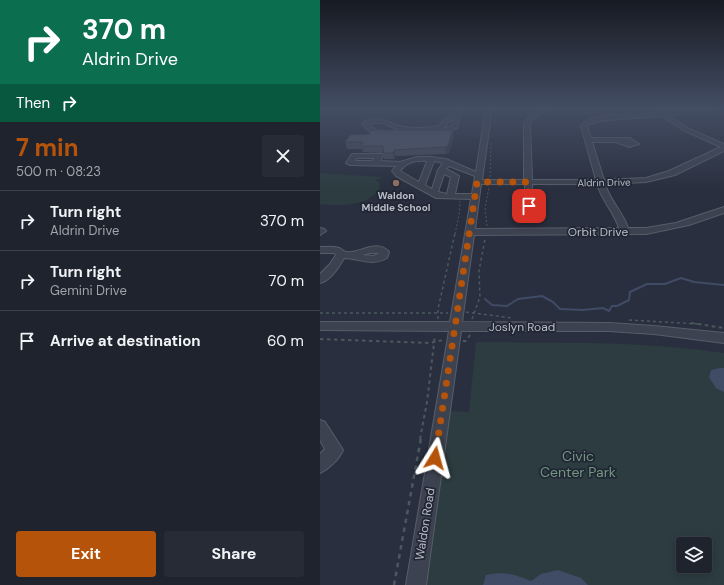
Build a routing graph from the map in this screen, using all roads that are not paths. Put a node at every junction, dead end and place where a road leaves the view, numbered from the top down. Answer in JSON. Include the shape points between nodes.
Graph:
{"nodes":[{"id":1,"x":485,"y":135,"type":"edge"},
{"id":2,"x":527,"y":135,"type":"edge"},
{"id":3,"x":587,"y":135,"type":"edge"},
{"id":4,"x":697,"y":135,"type":"edge"},
{"id":5,"x":588,"y":140,"type":"junction"},
{"id":6,"x":619,"y":141,"type":"dead end"},
{"id":7,"x":724,"y":147,"type":"edge"},
{"id":8,"x":431,"y":159,"type":"junction"},
{"id":9,"x":375,"y":163,"type":"dead end"},
{"id":10,"x":447,"y":163,"type":"junction"},
{"id":11,"x":400,"y":164,"type":"junction"},
{"id":12,"x":442,"y":170,"type":"junction"},
{"id":13,"x":478,"y":179,"type":"junction"},
{"id":14,"x":528,"y":182,"type":"junction"},
{"id":15,"x":600,"y":182,"type":"junction"},
{"id":16,"x":420,"y":186,"type":"junction"},
{"id":17,"x":434,"y":193,"type":"junction"},
{"id":18,"x":451,"y":196,"type":"junction"},
{"id":19,"x":475,"y":197,"type":"junction"},
{"id":20,"x":529,"y":206,"type":"dead end"},
{"id":21,"x":722,"y":213,"type":"edge"},
{"id":22,"x":470,"y":232,"type":"junction"},
{"id":23,"x":624,"y":232,"type":"junction"},
{"id":24,"x":320,"y":250,"type":"edge"},
{"id":25,"x":341,"y":255,"type":"junction"},
{"id":26,"x":356,"y":255,"type":"dead end"},
{"id":27,"x":320,"y":280,"type":"edge"},
{"id":28,"x":320,"y":326,"type":"edge"},
{"id":29,"x":454,"y":333,"type":"junction"},
{"id":30,"x":724,"y":338,"type":"edge"},
{"id":31,"x":320,"y":427,"type":"edge"},
{"id":32,"x":320,"y":465,"type":"edge"},
{"id":33,"x":416,"y":585,"type":"edge"}],
"edges":[{"from":1,"to":13,"type":"street","name":"Waldon Road"},
{"from":2,"to":14,"type":"street"},
{"from":3,"to":5,"type":"street"},
{"from":4,"to":7,"type":"street"},
{"from":5,"to":6,"type":"street"},
{"from":5,"to":15,"type":"street"},
{"from":7,"to":15,"type":"street","name":"Aldrin Drive","via":[[658,178],[631,182]]},
{"from":8,"to":10,"type":"street"},
{"from":8,"to":11,"type":"street","via":[[415,159]]},
{"from":8,"to":16,"type":"street"},
{"from":9,"to":11,"type":"street"},
{"from":10,"to":12,"type":"street"},
{"from":10,"to":13,"type":"street"},
{"from":11,"to":16,"type":"street","via":[[397,172]]},
{"from":12,"to":17,"type":"street"},
{"from":12,"to":18,"type":"street","via":[[455,176]]},
{"from":13,"to":14,"type":"street","name":"Aldrin Drive","via":[[490,182]]},
{"from":13,"to":19,"type":"street","name":"Waldon Road"},
{"from":14,"to":15,"type":"street","name":"Aldrin Drive"},
{"from":14,"to":20,"type":"street"},
{"from":15,"to":23,"type":"street","via":[[607,200],[620,218]]},
{"from":16,"to":17,"type":"street"},
{"from":17,"to":18,"type":"street","via":[[439,196]]},
{"from":18,"to":19,"type":"street"},
{"from":19,"to":22,"type":"street","name":"Waldon Road"},
{"from":21,"to":23,"type":"street","name":"Orbit Drive","via":[[667,229]]},
{"from":22,"to":23,"type":"street","name":"Orbit Drive"},
{"from":22,"to":29,"type":"street","name":"Waldon Road"},
{"from":24,"to":25,"type":"street","via":[[336,250]]},
{"from":25,"to":26,"type":"street"},
{"from":25,"to":27,"type":"street"},
{"from":28,"to":29,"type":"street","name":"Joslyn Road","via":[[436,327]]},
{"from":29,"to":30,"type":"street","name":"Joslyn Road","via":[[471,327],[616,328]]},
{"from":29,"to":33,"type":"street","name":"Waldon Road"},
{"from":31,"to":32,"type":"street","via":[[335,450]]}]}
